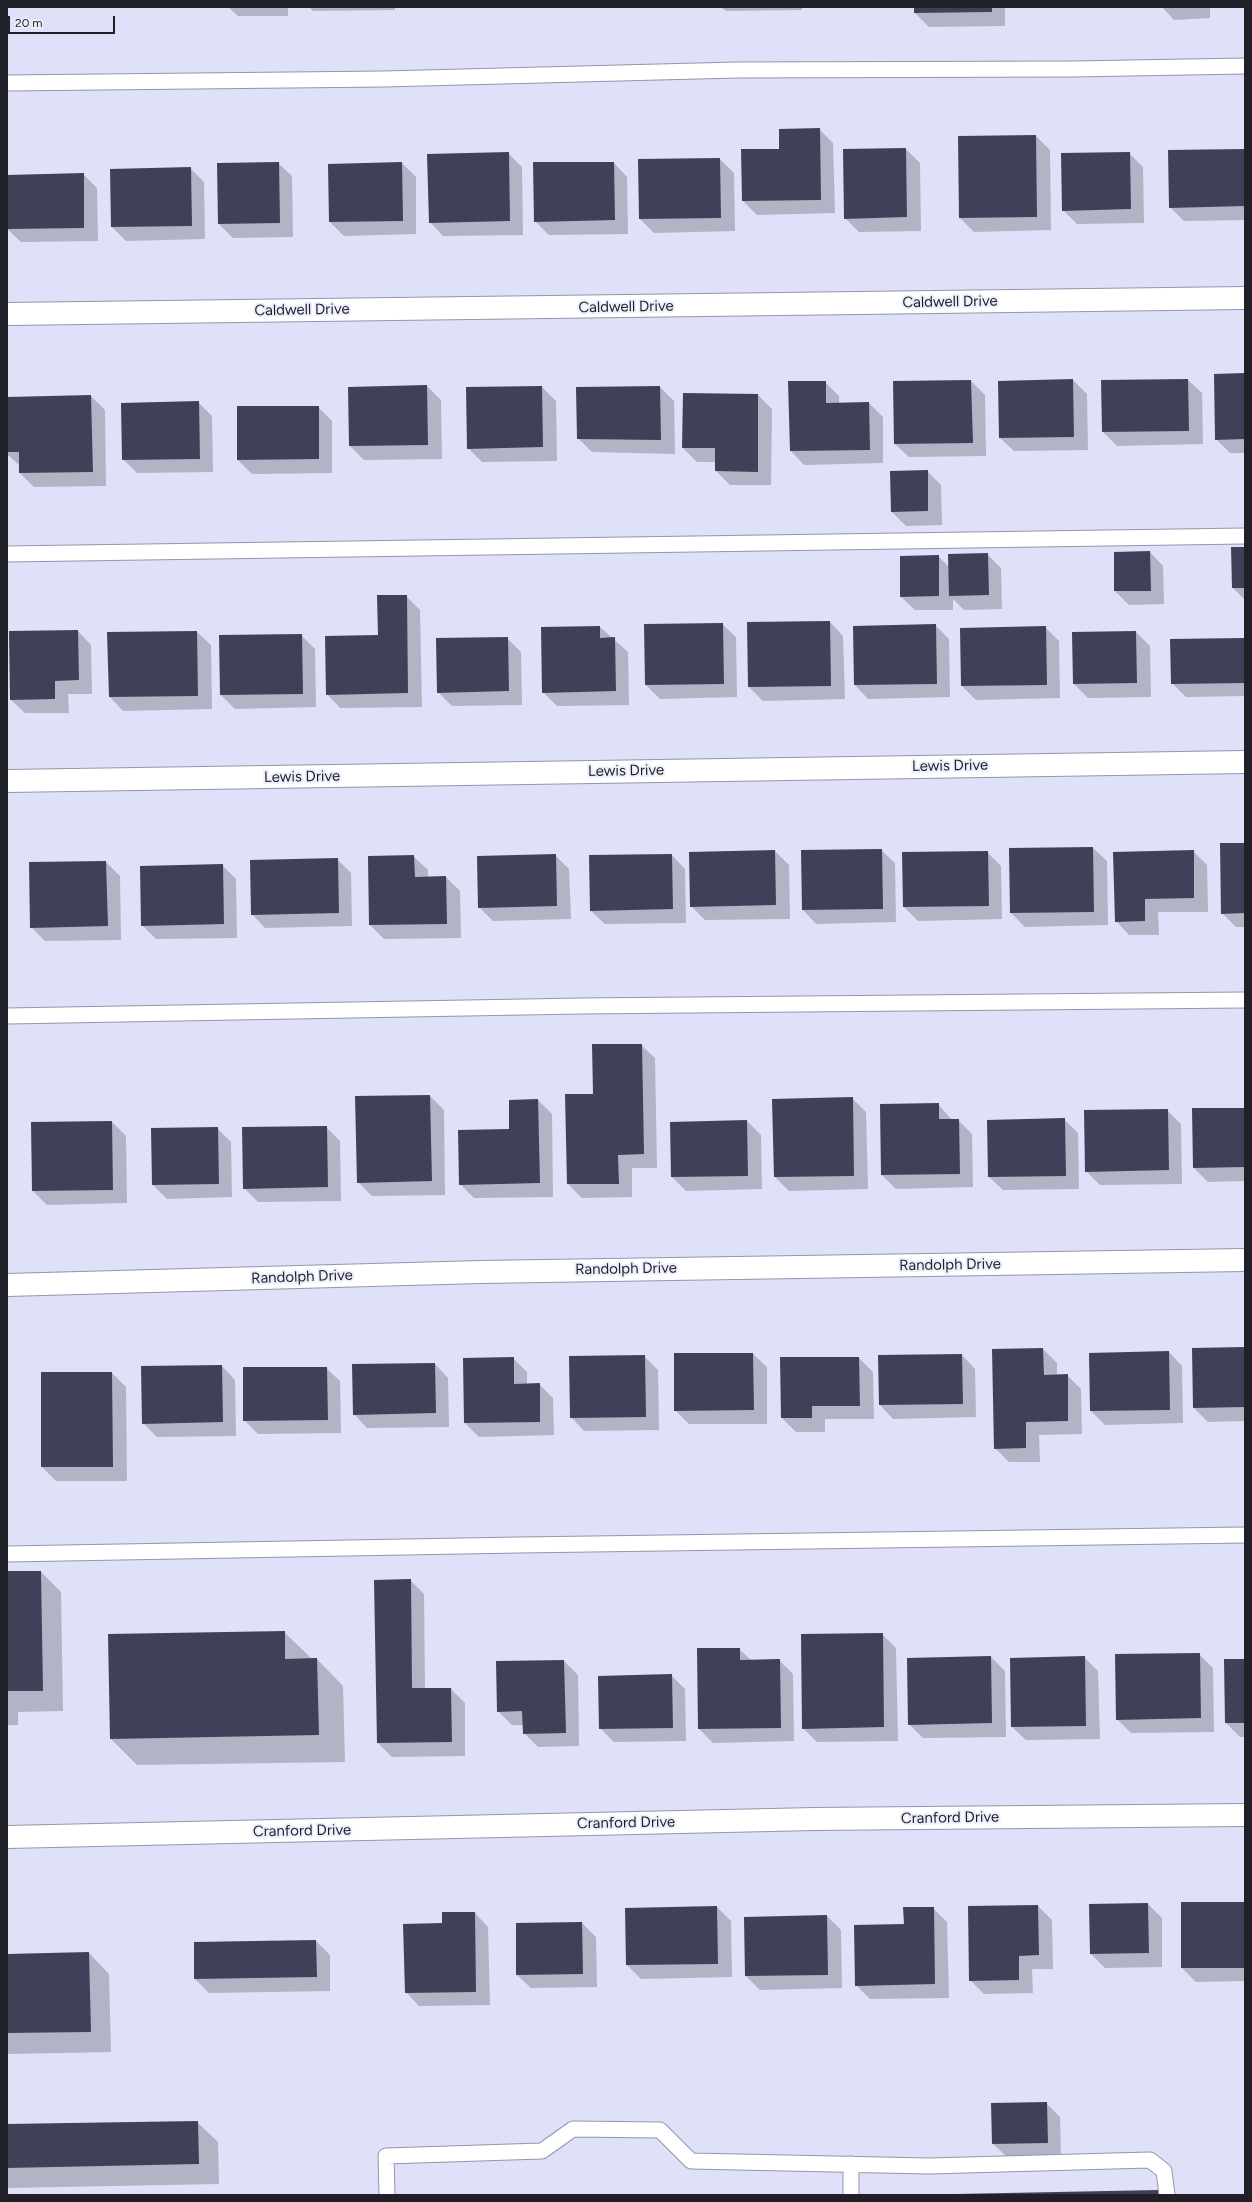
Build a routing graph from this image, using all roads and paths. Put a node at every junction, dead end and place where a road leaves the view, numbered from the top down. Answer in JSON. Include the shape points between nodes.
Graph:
{"nodes":[{"id":1,"x":1245,"y":66,"type":"edge"},
{"id":2,"x":7,"y":83,"type":"edge"},
{"id":3,"x":1245,"y":298,"type":"edge"},
{"id":4,"x":7,"y":314,"type":"edge"},
{"id":5,"x":1245,"y":536,"type":"edge"},
{"id":6,"x":7,"y":554,"type":"edge"},
{"id":7,"x":1245,"y":762,"type":"edge"},
{"id":8,"x":7,"y":781,"type":"edge"},
{"id":9,"x":1245,"y":1000,"type":"edge"},
{"id":10,"x":7,"y":1016,"type":"edge"},
{"id":11,"x":1245,"y":1260,"type":"edge"},
{"id":12,"x":7,"y":1285,"type":"edge"},
{"id":13,"x":1245,"y":1536,"type":"edge"},
{"id":14,"x":7,"y":1554,"type":"edge"},
{"id":15,"x":1245,"y":1815,"type":"edge"},
{"id":16,"x":7,"y":1837,"type":"edge"},
{"id":17,"x":851,"y":2164,"type":"junction"},
{"id":18,"x":387,"y":2195,"type":"edge"},
{"id":19,"x":851,"y":2195,"type":"edge"},
{"id":20,"x":1167,"y":2195,"type":"edge"}],
"edges":[{"from":1,"to":2,"type":"lane","via":[[737,70],[384,79]]},
{"from":3,"to":4,"type":"street","name":"Caldwell Drive"},
{"from":5,"to":6,"type":"lane"},
{"from":7,"to":8,"type":"street","name":"Lewis Drive"},
{"from":9,"to":10,"type":"lane","via":[[565,1006]]},
{"from":11,"to":12,"type":"street","name":"Randolph Drive","via":[[481,1272]]},
{"from":13,"to":14,"type":"lane"},
{"from":15,"to":16,"type":"street","name":"Cranford Drive","via":[[815,1819]]},
{"from":17,"to":18,"type":"lane","via":[[691,2161],[660,2130],[573,2129],[542,2151],[386,2156]]},
{"from":17,"to":19,"type":"lane"},
{"from":17,"to":20,"type":"lane","via":[[929,2166],[1150,2160],[1164,2170]]}]}
